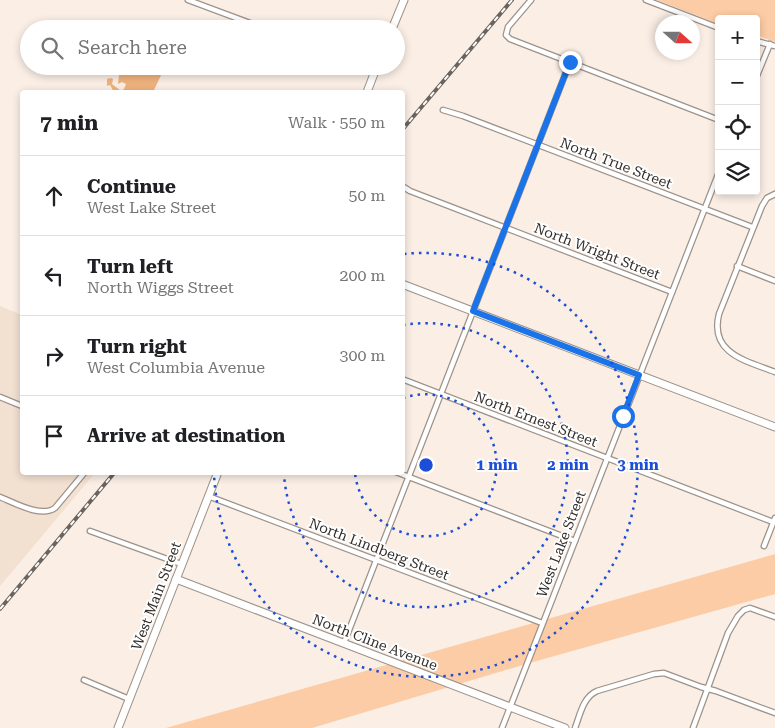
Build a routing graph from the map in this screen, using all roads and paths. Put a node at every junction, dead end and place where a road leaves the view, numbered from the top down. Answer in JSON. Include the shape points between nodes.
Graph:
{"nodes":[{"id":1,"x":188,"y":0,"type":"edge"},
{"id":2,"x":404,"y":0,"type":"edge"},
{"id":3,"x":531,"y":0,"type":"edge"},
{"id":4,"x":646,"y":0,"type":"edge"},
{"id":5,"x":242,"y":20,"type":"edge"},
{"id":6,"x":396,"y":20,"type":"edge"},
{"id":7,"x":715,"y":26,"type":"edge"},
{"id":8,"x":772,"y":45,"type":"edge"},
{"id":9,"x":570,"y":62,"type":"junction"},
{"id":10,"x":760,"y":70,"type":"edge"},
{"id":11,"x":374,"y":75,"type":"edge"},
{"id":12,"x":368,"y":90,"type":"edge"},
{"id":13,"x":443,"y":110,"type":"dead end"},
{"id":14,"x":715,"y":118,"type":"edge"},
{"id":15,"x":538,"y":145,"type":"junction"},
{"id":16,"x":715,"y":182,"type":"edge"},
{"id":17,"x":405,"y":188,"type":"edge"},
{"id":18,"x":775,"y":194,"type":"edge"},
{"id":19,"x":704,"y":208,"type":"junction"},
{"id":20,"x":752,"y":227,"type":"junction"},
{"id":21,"x":505,"y":228,"type":"junction"},
{"id":22,"x":737,"y":266,"type":"junction"},
{"id":23,"x":775,"y":281,"type":"edge"},
{"id":24,"x":405,"y":285,"type":"edge"},
{"id":25,"x":672,"y":292,"type":"junction"},
{"id":26,"x":473,"y":311,"type":"junction"},
{"id":27,"x":775,"y":372,"type":"edge"},
{"id":28,"x":639,"y":375,"type":"junction"},
{"id":29,"x":405,"y":380,"type":"edge"},
{"id":30,"x":440,"y":394,"type":"junction"},
{"id":31,"x":0,"y":397,"type":"edge"},
{"id":32,"x":20,"y":405,"type":"edge"},
{"id":33,"x":775,"y":427,"type":"edge"},
{"id":34,"x":607,"y":458,"type":"junction"},
{"id":35,"x":82,"y":475,"type":"edge"},
{"id":36,"x":217,"y":475,"type":"edge"},
{"id":37,"x":403,"y":475,"type":"edge"},
{"id":38,"x":408,"y":477,"type":"junction"},
{"id":39,"x":208,"y":496,"type":"junction"},
{"id":40,"x":0,"y":497,"type":"edge"},
{"id":41,"x":774,"y":520,"type":"edge"},
{"id":42,"x":90,"y":531,"type":"dead end"},
{"id":43,"x":575,"y":541,"type":"junction"},
{"id":44,"x":764,"y":546,"type":"dead end"},
{"id":45,"x":376,"y":560,"type":"junction"},
{"id":46,"x":181,"y":564,"type":"junction"},
{"id":47,"x":176,"y":579,"type":"junction"},
{"id":48,"x":775,"y":617,"type":"edge"},
{"id":49,"x":542,"y":623,"type":"junction"},
{"id":50,"x":344,"y":643,"type":"junction"},
{"id":51,"x":84,"y":680,"type":"dead end"},
{"id":52,"x":707,"y":688,"type":"junction"},
{"id":53,"x":129,"y":699,"type":"junction"},
{"id":54,"x":510,"y":707,"type":"junction"},
{"id":55,"x":775,"y":713,"type":"edge"},
{"id":56,"x":118,"y":728,"type":"edge"},
{"id":57,"x":502,"y":728,"type":"edge"},
{"id":58,"x":565,"y":728,"type":"edge"},
{"id":59,"x":574,"y":728,"type":"edge"},
{"id":60,"x":693,"y":728,"type":"edge"}],
"edges":[{"from":1,"to":5,"type":"street"},
{"from":2,"to":6,"type":"street"},
{"from":3,"to":9,"type":"street","via":[[508,27],[507,36]]},
{"from":4,"to":7,"type":"street"},
{"from":8,"to":10,"type":"street"},
{"from":9,"to":14,"type":"street"},
{"from":9,"to":15,"type":"street"},
{"from":11,"to":12,"type":"street"},
{"from":13,"to":15,"type":"street","name":"North True Street"},
{"from":15,"to":19,"type":"street","name":"North True Street"},
{"from":15,"to":21,"type":"street"},
{"from":16,"to":19,"type":"street","name":"West Lake Street"},
{"from":17,"to":21,"type":"street","name":"North Wright Street"},
{"from":18,"to":20,"type":"street","via":[[764,202]]},
{"from":19,"to":20,"type":"street","name":"North True Street"},
{"from":19,"to":25,"type":"street","name":"West Lake Street"},
{"from":20,"to":22,"type":"street"},
{"from":21,"to":25,"type":"street","name":"North Wright Street"},
{"from":21,"to":26,"type":"street"},
{"from":22,"to":23,"type":"street"},
{"from":22,"to":27,"type":"street","via":[[718,318],[719,339],[734,355]]},
{"from":24,"to":26,"type":"street"},
{"from":25,"to":28,"type":"street","name":"West Lake Street"},
{"from":26,"to":28,"type":"street"},
{"from":26,"to":30,"type":"street"},
{"from":28,"to":33,"type":"street"},
{"from":28,"to":34,"type":"street","name":"West Lake Street"},
{"from":29,"to":30,"type":"street","name":"North Ernest Street"},
{"from":30,"to":34,"type":"street","name":"North Ernest Street"},
{"from":30,"to":38,"type":"street"},
{"from":31,"to":32,"type":"street"},
{"from":34,"to":41,"type":"street","name":"North Ernest Street"},
{"from":34,"to":43,"type":"street","name":"West Lake Street"},
{"from":35,"to":40,"type":"street","via":[[55,508],[46,512]]},
{"from":36,"to":39,"type":"street","name":"West Main Street"},
{"from":37,"to":38,"type":"street"},
{"from":38,"to":43,"type":"street"},
{"from":38,"to":45,"type":"street"},
{"from":39,"to":45,"type":"street","name":"North Lindberg Street"},
{"from":39,"to":46,"type":"street","name":"West Main Street"},
{"from":41,"to":44,"type":"street"},
{"from":42,"to":46,"type":"street"},
{"from":43,"to":49,"type":"street","name":"West Lake Street"},
{"from":45,"to":49,"type":"street","name":"North Lindberg Street"},
{"from":45,"to":50,"type":"street"},
{"from":46,"to":47,"type":"street","name":"West Main Street"},
{"from":47,"to":50,"type":"street","name":"North Cline Avenue"},
{"from":47,"to":53,"type":"street","name":"West Main Street"},
{"from":48,"to":52,"type":"street","via":[[750,608],[744,610],[733,622]]},
{"from":49,"to":54,"type":"street","name":"West Lake Street"},
{"from":50,"to":54,"type":"street","name":"North Cline Avenue"},
{"from":51,"to":53,"type":"street"},
{"from":52,"to":55,"type":"street"},
{"from":52,"to":59,"type":"street","via":[[661,673],[597,690],[587,698]]},
{"from":52,"to":60,"type":"street"},
{"from":53,"to":56,"type":"street","name":"West Main Street"},
{"from":54,"to":57,"type":"street","name":"West Lake Street"},
{"from":54,"to":58,"type":"street","name":"North Cline Avenue"}]}
